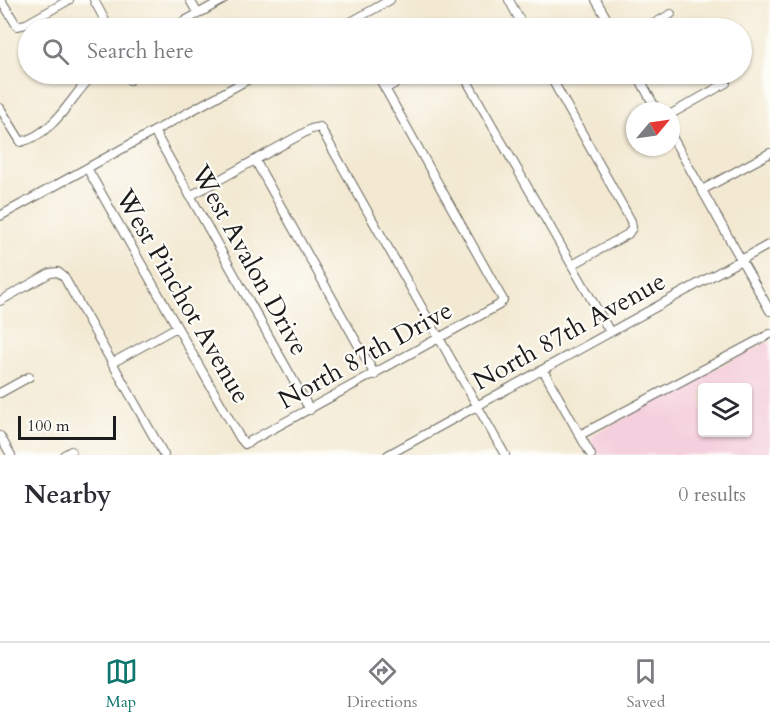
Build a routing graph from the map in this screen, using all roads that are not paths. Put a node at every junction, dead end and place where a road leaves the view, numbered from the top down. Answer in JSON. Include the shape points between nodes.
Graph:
{"nodes":[{"id":1,"x":1,"y":0,"type":"edge"},
{"id":2,"x":69,"y":0,"type":"edge"},
{"id":3,"x":93,"y":0,"type":"edge"},
{"id":4,"x":190,"y":0,"type":"edge"},
{"id":5,"x":223,"y":0,"type":"edge"},
{"id":6,"x":509,"y":0,"type":"edge"},
{"id":7,"x":596,"y":0,"type":"edge"},
{"id":8,"x":386,"y":1,"type":"edge"},
{"id":9,"x":198,"y":14,"type":"junction"},
{"id":10,"x":671,"y":14,"type":"dead end"},
{"id":11,"x":37,"y":18,"type":"edge"},
{"id":12,"x":104,"y":18,"type":"edge"},
{"id":13,"x":191,"y":18,"type":"edge"},
{"id":14,"x":362,"y":18,"type":"edge"},
{"id":15,"x":519,"y":18,"type":"edge"},
{"id":16,"x":606,"y":18,"type":"edge"},
{"id":17,"x":664,"y":18,"type":"edge"},
{"id":18,"x":18,"y":26,"type":"edge"},
{"id":19,"x":85,"y":84,"type":"edge"},
{"id":20,"x":240,"y":84,"type":"edge"},
{"id":21,"x":383,"y":84,"type":"edge"},
{"id":22,"x":393,"y":84,"type":"edge"},
{"id":23,"x":469,"y":84,"type":"edge"},
{"id":24,"x":555,"y":84,"type":"edge"},
{"id":25,"x":642,"y":84,"type":"edge"},
{"id":26,"x":724,"y":84,"type":"edge"},
{"id":27,"x":385,"y":88,"type":"junction"},
{"id":28,"x":652,"y":102,"type":"edge"},
{"id":29,"x":0,"y":108,"type":"edge"},
{"id":30,"x":680,"y":109,"type":"edge"},
{"id":31,"x":154,"y":131,"type":"junction"},
{"id":32,"x":680,"y":151,"type":"edge"},
{"id":33,"x":770,"y":153,"type":"edge"},
{"id":34,"x":255,"y":160,"type":"junction"},
{"id":35,"x":87,"y":168,"type":"junction"},
{"id":36,"x":702,"y":190,"type":"junction"},
{"id":37,"x":190,"y":196,"type":"junction"},
{"id":38,"x":0,"y":216,"type":"edge"},
{"id":39,"x":770,"y":244,"type":"edge"},
{"id":40,"x":741,"y":260,"type":"junction"},
{"id":41,"x":572,"y":265,"type":"junction"},
{"id":42,"x":0,"y":301,"type":"edge"},
{"id":43,"x":770,"y":311,"type":"edge"},
{"id":44,"x":177,"y":327,"type":"junction"},
{"id":45,"x":610,"y":332,"type":"junction"},
{"id":46,"x":770,"y":334,"type":"edge"},
{"id":47,"x":441,"y":338,"type":"junction"},
{"id":48,"x":112,"y":363,"type":"junction"},
{"id":49,"x":543,"y":370,"type":"junction"},
{"id":50,"x":375,"y":375,"type":"junction"},
{"id":51,"x":29,"y":377,"type":"dead end"},
{"id":52,"x":0,"y":393,"type":"edge"},
{"id":53,"x":478,"y":405,"type":"junction"},
{"id":54,"x":310,"y":410,"type":"junction"},
{"id":55,"x":580,"y":435,"type":"junction"},
{"id":56,"x":0,"y":436,"type":"edge"},
{"id":57,"x":245,"y":444,"type":"joint"},
{"id":58,"x":404,"y":446,"type":"junction"},
{"id":59,"x":11,"y":455,"type":"edge"},
{"id":60,"x":164,"y":455,"type":"edge"},
{"id":61,"x":388,"y":455,"type":"edge"},
{"id":62,"x":408,"y":455,"type":"edge"},
{"id":63,"x":505,"y":455,"type":"edge"},
{"id":64,"x":591,"y":455,"type":"edge"}],
"edges":[{"from":1,"to":18,"type":"street"},
{"from":2,"to":11,"type":"street"},
{"from":3,"to":12,"type":"street"},
{"from":4,"to":9,"type":"street"},
{"from":5,"to":9,"type":"street"},
{"from":6,"to":15,"type":"street"},
{"from":7,"to":16,"type":"street"},
{"from":8,"to":14,"type":"street"},
{"from":9,"to":13,"type":"street"},
{"from":10,"to":17,"type":"street"},
{"from":19,"to":29,"type":"street","via":[[47,129],[21,142]]},
{"from":20,"to":31,"type":"street"},
{"from":21,"to":27,"type":"street"},
{"from":22,"to":27,"type":"street"},
{"from":23,"to":41,"type":"street"},
{"from":24,"to":41,"type":"street","via":[[632,228],[628,234]]},
{"from":25,"to":28,"type":"street"},
{"from":26,"to":30,"type":"street"},
{"from":27,"to":47,"type":"street","name":"North 87th Drive","via":[[503,300],[499,306]]},
{"from":31,"to":35,"type":"street"},
{"from":31,"to":37,"type":"street","name":"West Avalon Drive"},
{"from":32,"to":36,"type":"street"},
{"from":33,"to":36,"type":"street"},
{"from":34,"to":37,"type":"street"},
{"from":34,"to":47,"type":"street","via":[[320,127]]},
{"from":34,"to":50,"type":"street"},
{"from":35,"to":38,"type":"street"},
{"from":35,"to":44,"type":"street","name":"West Pinchot Avenue"},
{"from":36,"to":40,"type":"street"},
{"from":37,"to":54,"type":"street","name":"West Avalon Drive"},
{"from":39,"to":40,"type":"street","name":"North 87th Avenue"},
{"from":40,"to":43,"type":"street"},
{"from":40,"to":45,"type":"street","name":"North 87th Avenue"},
{"from":41,"to":45,"type":"street"},
{"from":42,"to":48,"type":"street","via":[[58,272]]},
{"from":44,"to":48,"type":"street"},
{"from":44,"to":57,"type":"street","name":"West Pinchot Avenue"},
{"from":45,"to":49,"type":"street","name":"North 87th Avenue"},
{"from":46,"to":55,"type":"street"},
{"from":47,"to":50,"type":"street","name":"North 87th Drive"},
{"from":47,"to":53,"type":"street"},
{"from":48,"to":60,"type":"street"},
{"from":49,"to":53,"type":"street","name":"North 87th Avenue"},
{"from":49,"to":55,"type":"street"},
{"from":50,"to":54,"type":"street","name":"North 87th Drive"},
{"from":51,"to":52,"type":"street"},
{"from":53,"to":58,"type":"street","name":"North 87th Avenue"},
{"from":53,"to":63,"type":"street"},
{"from":54,"to":57,"type":"street","name":"North 87th Drive"},
{"from":55,"to":64,"type":"street"},
{"from":56,"to":59,"type":"street"},
{"from":58,"to":61,"type":"street","name":"North 87th Avenue"},
{"from":58,"to":62,"type":"street"}]}
